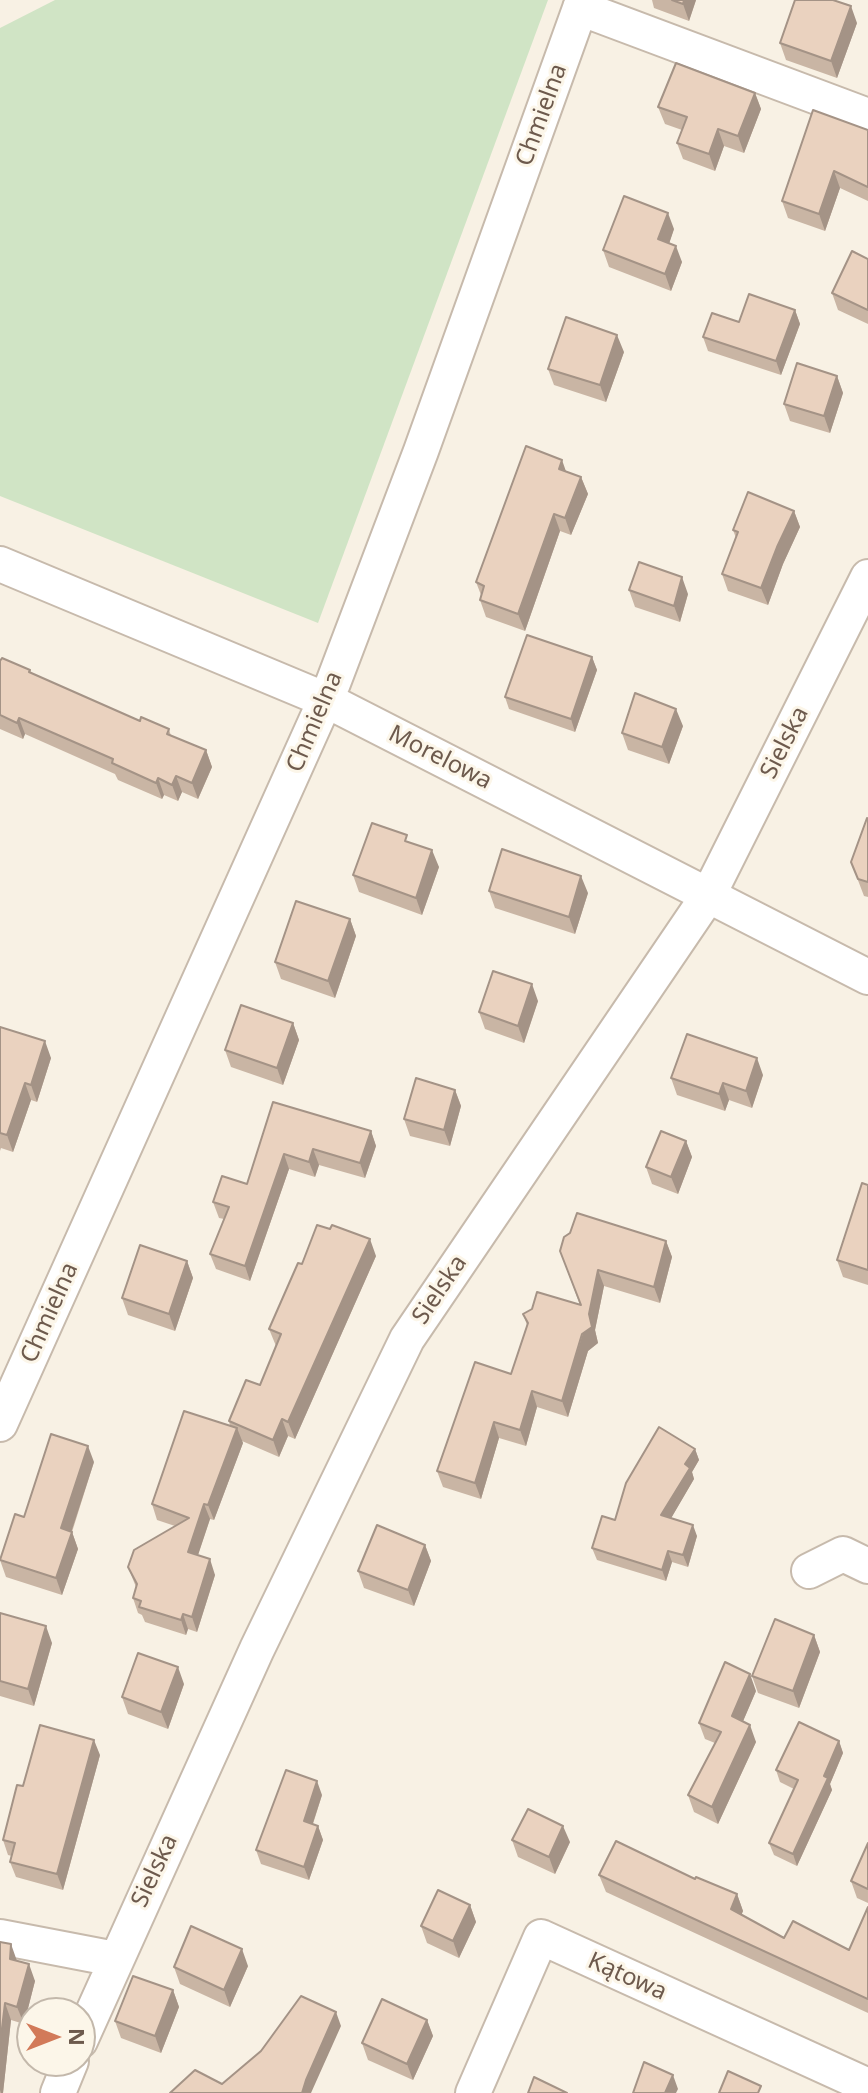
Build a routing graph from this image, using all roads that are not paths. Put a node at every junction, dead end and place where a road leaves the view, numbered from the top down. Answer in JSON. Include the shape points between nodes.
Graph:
{"nodes":[{"id":1,"x":582,"y":4,"type":"edge"},
{"id":2,"x":868,"y":116,"type":"edge"},
{"id":3,"x":0,"y":564,"type":"edge"},
{"id":4,"x":868,"y":577,"type":"edge"},
{"id":5,"x":326,"y":700,"type":"junction"},
{"id":6,"x":708,"y":896,"type":"junction"},
{"id":7,"x":868,"y":977,"type":"edge"},
{"id":8,"x":0,"y":1424,"type":"edge"},
{"id":9,"x":868,"y":1566,"type":"edge"},
{"id":10,"x":809,"y":1571,"type":"dead end"},
{"id":11,"x":0,"y":1937,"type":"edge"},
{"id":12,"x":115,"y":1959,"type":"junction"},
{"id":13,"x":96,"y":2004,"type":"edge"},
{"id":14,"x":868,"y":2086,"type":"edge"},
{"id":15,"x":473,"y":2093,"type":"edge"}],
"edges":[{"from":1,"to":2,"type":"street"},
{"from":1,"to":5,"type":"street","name":"Chmielna"},
{"from":3,"to":5,"type":"street","name":"Morelowa"},
{"from":4,"to":6,"type":"street","name":"Sielska"},
{"from":5,"to":6,"type":"street","name":"Morelowa"},
{"from":5,"to":8,"type":"street","name":"Chmielna"},
{"from":6,"to":7,"type":"street","name":"Morelowa"},
{"from":6,"to":12,"type":"street","name":"Sielska","via":[[407,1339]]},
{"from":9,"to":10,"type":"street","via":[[843,1554]]},
{"from":11,"to":12,"type":"street"},
{"from":12,"to":13,"type":"street","name":"Sielska"},
{"from":14,"to":15,"type":"street","name":"Kątowa","via":[[541,1937]]}]}
